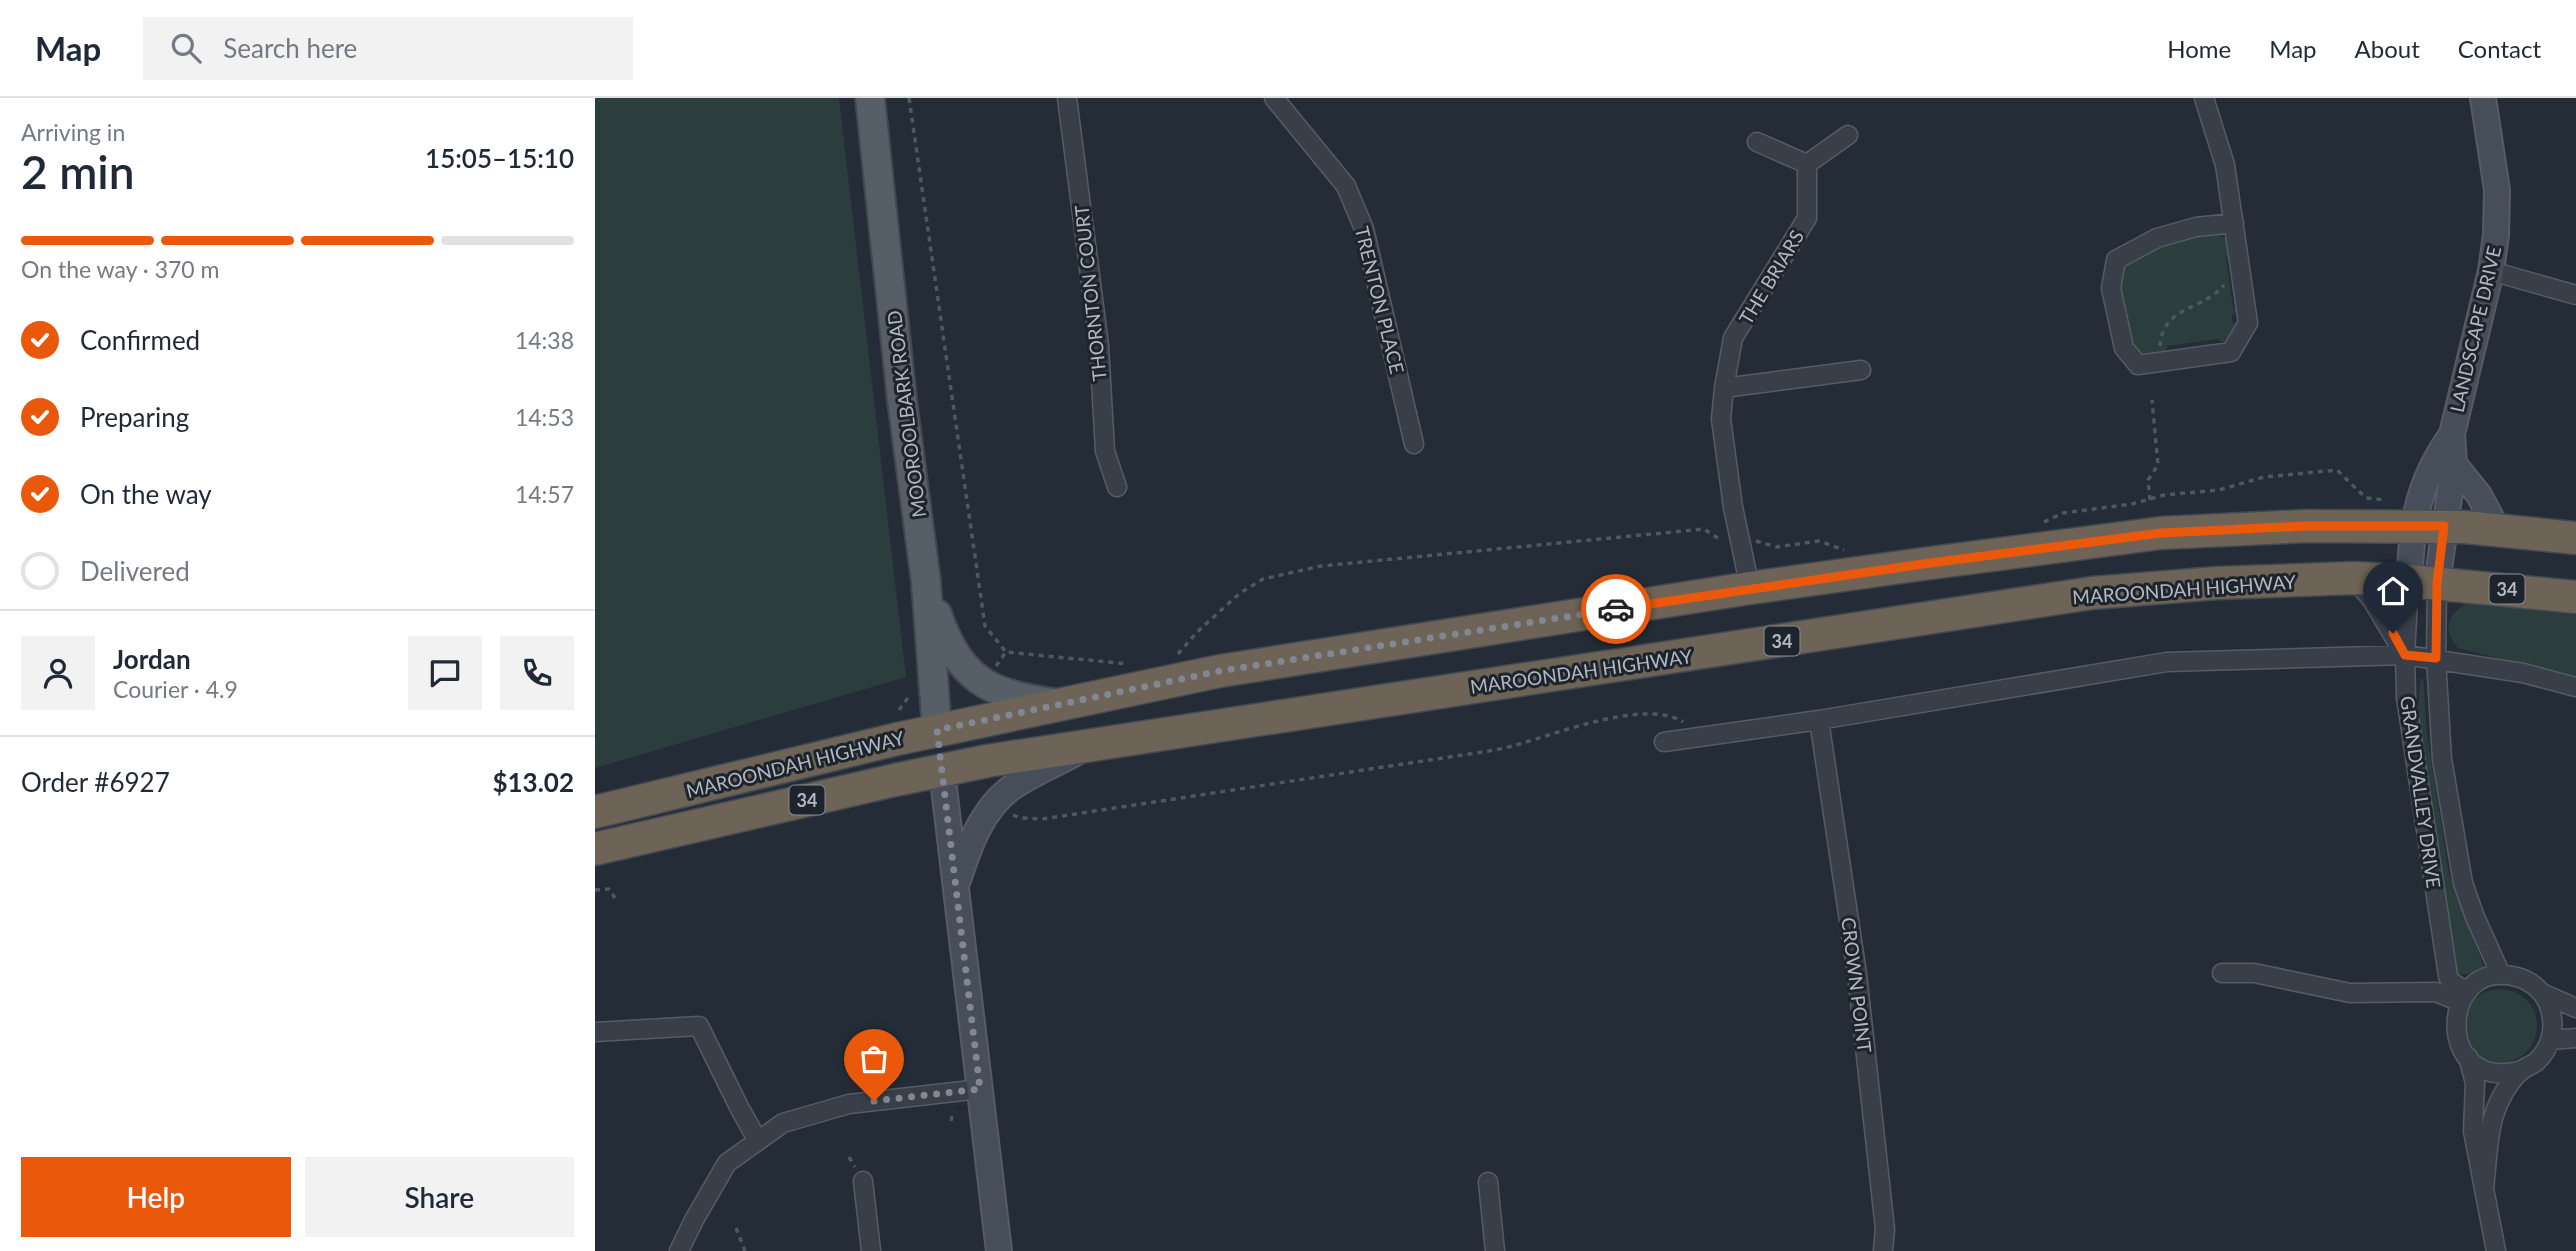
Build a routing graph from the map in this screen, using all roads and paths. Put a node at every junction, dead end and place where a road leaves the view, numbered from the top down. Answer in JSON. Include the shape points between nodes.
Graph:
{"nodes":[{"id":1,"x":870,"y":98,"type":"edge"},
{"id":2,"x":909,"y":98,"type":"edge"},
{"id":3,"x":1067,"y":98,"type":"edge"},
{"id":4,"x":1274,"y":98,"type":"edge"},
{"id":5,"x":2204,"y":98,"type":"edge"},
{"id":6,"x":2483,"y":98,"type":"edge"},
{"id":7,"x":1848,"y":135,"type":"dead end"},
{"id":8,"x":1757,"y":142,"type":"dead end"},
{"id":9,"x":1807,"y":164,"type":"junction"},
{"id":10,"x":2234,"y":223,"type":"junction"},
{"id":11,"x":2491,"y":271,"type":"junction"},
{"id":12,"x":2226,"y":282,"type":"dead end"},
{"id":13,"x":2576,"y":295,"type":"edge"},
{"id":14,"x":2161,"y":355,"type":"dead end"},
{"id":15,"x":1861,"y":370,"type":"dead end"},
{"id":16,"x":1724,"y":388,"type":"junction"},
{"id":17,"x":2152,"y":400,"type":"dead end"},
{"id":18,"x":2452,"y":434,"type":"junction"},
{"id":19,"x":1415,"y":444,"type":"dead end"},
{"id":20,"x":2454,"y":464,"type":"junction"},
{"id":21,"x":1117,"y":487,"type":"dead end"},
{"id":22,"x":2150,"y":500,"type":"junction"},
{"id":23,"x":2424,"y":518,"type":"junction"},
{"id":24,"x":2043,"y":523,"type":"dead end"},
{"id":25,"x":2497,"y":529,"type":"junction"},
{"id":26,"x":2576,"y":538,"type":"edge"},
{"id":27,"x":1740,"y":542,"type":"junction"},
{"id":28,"x":1849,"y":552,"type":"dead end"},
{"id":29,"x":2354,"y":578,"type":"junction"},
{"id":30,"x":926,"y":582,"type":"junction"},
{"id":31,"x":2423,"y":582,"type":"junction"},
{"id":32,"x":1750,"y":588,"type":"junction"},
{"id":33,"x":2576,"y":597,"type":"edge"},
{"id":34,"x":1006,"y":652,"type":"junction"},
{"id":35,"x":2405,"y":655,"type":"junction"},
{"id":36,"x":1176,"y":656,"type":"dead end"},
{"id":37,"x":2436,"y":658,"type":"junction"},
{"id":38,"x":1134,"y":665,"type":"dead end"},
{"id":39,"x":984,"y":683,"type":"junction"},
{"id":40,"x":2576,"y":687,"type":"edge"},
{"id":41,"x":1059,"y":704,"type":"junction"},
{"id":42,"x":1819,"y":720,"type":"junction"},
{"id":43,"x":937,"y":730,"type":"junction"},
{"id":44,"x":1691,"y":738,"type":"junction"},
{"id":45,"x":1664,"y":742,"type":"dead end"},
{"id":46,"x":1089,"y":746,"type":"junction"},
{"id":47,"x":942,"y":771,"type":"junction"},
{"id":48,"x":993,"y":805,"type":"junction"},
{"id":49,"x":595,"y":812,"type":"edge"},
{"id":50,"x":595,"y":849,"type":"edge"},
{"id":51,"x":955,"y":888,"type":"junction"},
{"id":52,"x":595,"y":890,"type":"edge"},
{"id":53,"x":615,"y":898,"type":"dead end"},
{"id":54,"x":2222,"y":973,"type":"dead end"},
{"id":55,"x":2501,"y":975,"type":"junction"},
{"id":56,"x":2542,"y":993,"type":"junction"},
{"id":57,"x":2463,"y":997,"type":"junction"},
{"id":58,"x":2576,"y":1008,"type":"edge"},
{"id":59,"x":595,"y":1031,"type":"edge"},
{"id":60,"x":2576,"y":1038,"type":"edge"},
{"id":61,"x":2551,"y":1040,"type":"junction"},
{"id":62,"x":2468,"y":1057,"type":"junction"},
{"id":63,"x":2522,"y":1070,"type":"junction"},
{"id":64,"x":980,"y":1089,"type":"junction"},
{"id":65,"x":953,"y":1111,"type":"dead end"},
{"id":66,"x":951,"y":1121,"type":"dead end"},
{"id":67,"x":758,"y":1140,"type":"junction"},
{"id":68,"x":863,"y":1181,"type":"dead end"},
{"id":69,"x":1488,"y":1182,"type":"dead end"},
{"id":70,"x":2484,"y":1188,"type":"junction"},
{"id":71,"x":736,"y":1227,"type":"dead end"},
{"id":72,"x":679,"y":1251,"type":"edge"},
{"id":73,"x":745,"y":1251,"type":"edge"},
{"id":74,"x":871,"y":1251,"type":"edge"},
{"id":75,"x":999,"y":1251,"type":"edge"},
{"id":76,"x":1495,"y":1251,"type":"edge"},
{"id":77,"x":1883,"y":1251,"type":"edge"},
{"id":78,"x":2495,"y":1251,"type":"edge"}],
"edges":[{"from":1,"to":30,"type":"main road","name":"MOOROOLBARK ROAD"},
{"from":2,"to":34,"type":"path","via":[[985,626]]},
{"from":3,"to":21,"type":"street","name":"THORNTON COURT","via":[[1099,345],[1105,451]]},
{"from":4,"to":19,"type":"street","name":"TRENTON PLACE","via":[[1346,186],[1364,229]]},
{"from":5,"to":10,"type":"street","via":[[2225,165]]},
{"from":6,"to":11,"type":"main road","name":"LANDSCAPE DRIVE","via":[[2497,190]]},
{"from":7,"to":9,"type":"street"},
{"from":8,"to":9,"type":"street"},
{"from":9,"to":16,"type":"street","name":"THE BRIARS","via":[[1807,218],[1733,338]]},
{"from":10,"to":10,"type":"street","via":[[2248,323],[2231,352],[2138,365],[2124,348],[2111,288],[2116,260],[2157,238]]},
{"from":11,"to":13,"type":"street"},
{"from":11,"to":18,"type":"main road","name":"LANDSCAPE DRIVE"},
{"from":12,"to":14,"type":"path","via":[[2213,297],[2186,307],[2171,320],[2160,339]]},
{"from":15,"to":16,"type":"street"},
{"from":16,"to":27,"type":"street","name":"THE BRIARS","via":[[1721,419]]},
{"from":17,"to":22,"type":"path","via":[[2158,465],[2148,480]]},
{"from":18,"to":20,"type":"main road","name":"LANDSCAPE DRIVE"},
{"from":18,"to":23,"type":"main road","name":"LANDSCAPE DRIVE","via":[[2439,452]]},
{"from":20,"to":23,"type":"main road","name":"LANDSCAPE DRIVE"},
{"from":20,"to":25,"type":"main road","via":[[2479,495]]},
{"from":22,"to":23,"type":"path","via":[[2219,490],[2264,477],[2337,470],[2366,498]]},
{"from":22,"to":24,"type":"path","via":[[2063,513]]},
{"from":23,"to":25,"type":"highway","name":"MAROONDAH HIGHWAY","number":"34"},
{"from":23,"to":31,"type":"main road","name":"LANDSCAPE DRIVE"},
{"from":23,"to":32,"type":"highway","name":"MAROONDAH HIGHWAY","number":"34","via":[[2161,533]]},
{"from":25,"to":26,"type":"highway","name":"MAROONDAH HIGHWAY","number":"34"},
{"from":27,"to":28,"type":"path","via":[[1753,540],[1777,547],[1819,541]]},
{"from":27,"to":32,"type":"street","name":"THE BRIARS"},
{"from":27,"to":36,"type":"path","via":[[1725,543],[1704,529],[1285,572],[1240,593]]},
{"from":29,"to":31,"type":"highway","name":"MAROONDAH HIGHWAY","number":"34"},
{"from":29,"to":35,"type":"street"},
{"from":29,"to":46,"type":"highway","name":"MAROONDAH HIGHWAY","number":"34","via":[[2092,593]]},
{"from":30,"to":39,"type":"main road","via":[[951,650],[973,677]]},
{"from":30,"to":43,"type":"main road","name":"MOOROOLBARK ROAD"},
{"from":31,"to":33,"type":"highway","name":"MAROONDAH HIGHWAY","number":"34"},
{"from":31,"to":35,"type":"street","name":"GRANDVALLEY DRIVE"},
{"from":31,"to":37,"type":"street","name":"GRANDVALLEY DRIVE"},
{"from":32,"to":41,"type":"highway","name":"MAROONDAH HIGHWAY","number":"34","via":[[1220,671]]},
{"from":34,"to":38,"type":"path"},
{"from":34,"to":39,"type":"path"},
{"from":35,"to":37,"type":"street"},
{"from":35,"to":42,"type":"street","via":[[2167,662]]},
{"from":35,"to":57,"type":"street","name":"GRANDVALLEY DRIVE","via":[[2411,739],[2448,976]]},
{"from":37,"to":40,"type":"street"},
{"from":37,"to":55,"type":"street","name":"GRANDVALLEY DRIVE","via":[[2442,759],[2463,883]]},
{"from":39,"to":41,"type":"main road","via":[[1018,698]]},
{"from":41,"to":43,"type":"highway","name":"MAROONDAH HIGHWAY","number":"34"},
{"from":42,"to":44,"type":"street"},
{"from":42,"to":77,"type":"street","name":"CROWN POINT","via":[[1857,974],[1885,1230]]},
{"from":43,"to":47,"type":"highway"},
{"from":43,"to":49,"type":"highway","name":"MAROONDAH HIGHWAY","number":"34"},
{"from":44,"to":45,"type":"street"},
{"from":44,"to":48,"type":"path","via":[[1689,726],[1677,718],[1616,717],[1463,755],[1042,818],[1020,818]]},
{"from":46,"to":47,"type":"highway","name":"MAROONDAH HIGHWAY","number":"34"},
{"from":46,"to":48,"type":"main road","via":[[1011,788]]},
{"from":47,"to":50,"type":"highway","name":"MAROONDAH HIGHWAY","number":"34"},
{"from":47,"to":51,"type":"main road"},
{"from":48,"to":51,"type":"main road","via":[[969,848]]},
{"from":51,"to":64,"type":"main road"},
{"from":52,"to":53,"type":"path","via":[[609,889]]},
{"from":54,"to":57,"type":"street","via":[[2254,973],[2350,993],[2436,992]]},
{"from":55,"to":56,"type":"street","via":[[2523,979]]},
{"from":55,"to":57,"type":"street","via":[[2482,980]]},
{"from":56,"to":58,"type":"street"},
{"from":56,"to":61,"type":"street","via":[[2553,1015]]},
{"from":57,"to":62,"type":"street","via":[[2456,1013],[2456,1037]]},
{"from":59,"to":67,"type":"street","via":[[699,1026]]},
{"from":60,"to":61,"type":"street"},
{"from":61,"to":63,"type":"street","via":[[2535,1063]]},
{"from":62,"to":63,"type":"street","via":[[2493,1072]]},
{"from":62,"to":70,"type":"street","via":[[2475,1083],[2473,1131]]},
{"from":63,"to":70,"type":"street","via":[[2506,1089],[2494,1115]]},
{"from":64,"to":67,"type":"street","via":[[849,1104],[783,1123]]},
{"from":64,"to":75,"type":"main road"},
{"from":65,"to":66,"type":"path"},
{"from":67,"to":72,"type":"street","via":[[727,1163]]},
{"from":68,"to":74,"type":"street"},
{"from":69,"to":76,"type":"street"},
{"from":70,"to":78,"type":"street"},
{"from":71,"to":73,"type":"path"}]}
